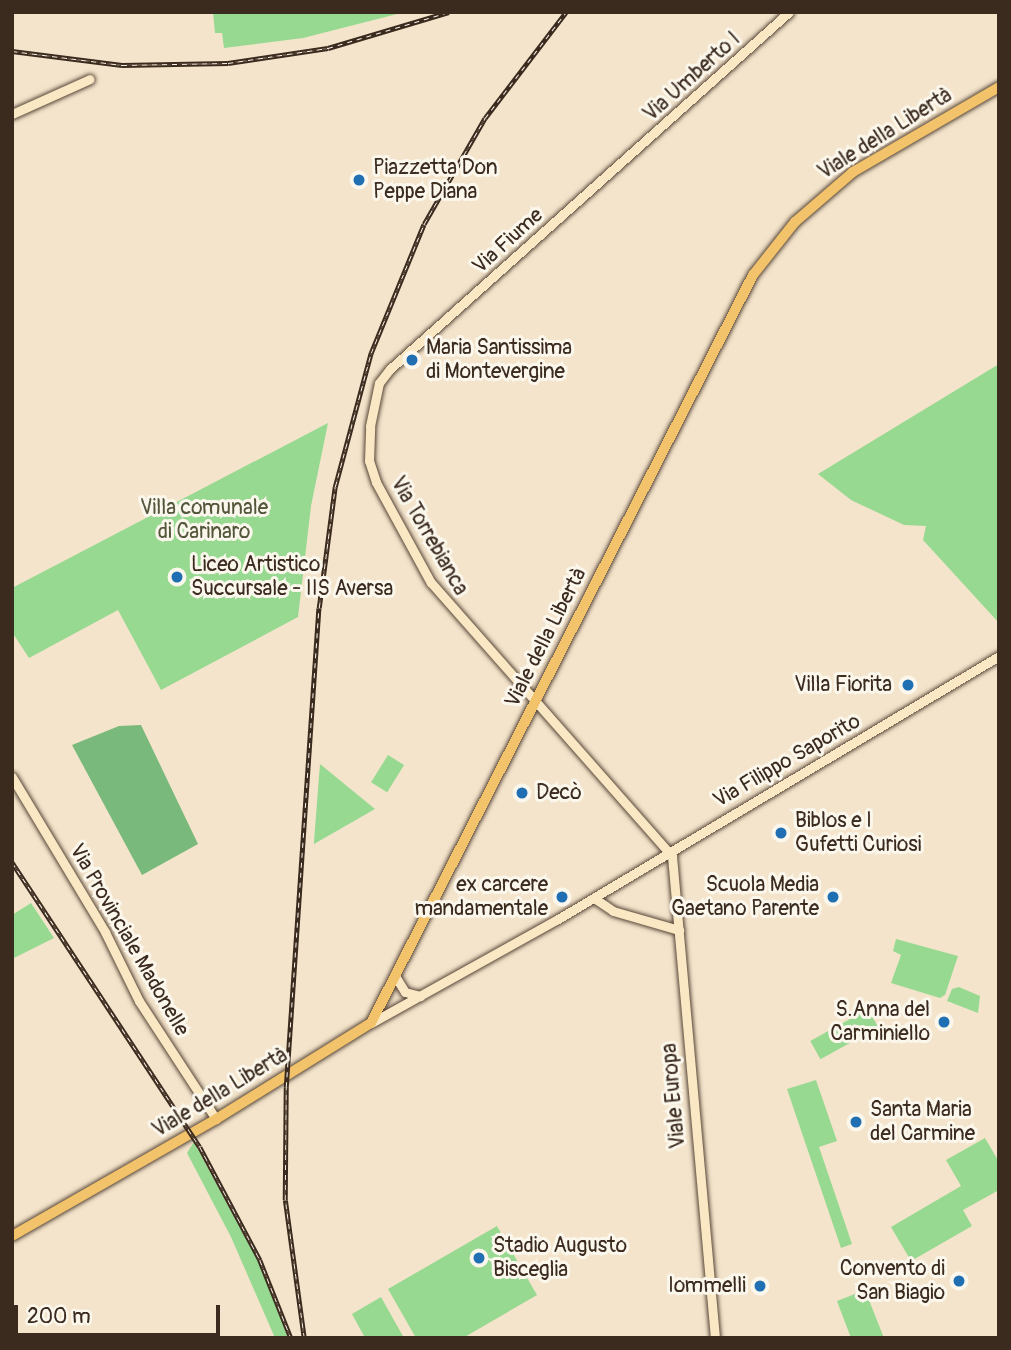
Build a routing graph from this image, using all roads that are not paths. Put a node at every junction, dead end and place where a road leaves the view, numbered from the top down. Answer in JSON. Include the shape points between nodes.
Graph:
{"nodes":[{"id":1,"x":789,"y":12,"type":"edge"},
{"id":2,"x":90,"y":79,"type":"dead end"},
{"id":3,"x":999,"y":87,"type":"edge"},
{"id":4,"x":12,"y":114,"type":"edge"},
{"id":5,"x":649,"y":139,"type":"joint"},
{"id":6,"x":390,"y":369,"type":"joint"},
{"id":7,"x":999,"y":656,"type":"edge"},
{"id":8,"x":535,"y":704,"type":"junction"},
{"id":9,"x":12,"y":777,"type":"edge"},
{"id":10,"x":669,"y":851,"type":"junction"},
{"id":11,"x":594,"y":898,"type":"junction"},
{"id":12,"x":679,"y":930,"type":"junction"},
{"id":13,"x":395,"y":976,"type":"junction"},
{"id":14,"x":421,"y":996,"type":"junction"},
{"id":15,"x":371,"y":1023,"type":"junction"},
{"id":16,"x":216,"y":1119,"type":"junction"},
{"id":17,"x":12,"y":1236,"type":"edge"},
{"id":18,"x":715,"y":1338,"type":"edge"}],
"edges":[{"from":1,"to":5,"type":"main road","name":"Via Umberto I"},
{"from":2,"to":4,"type":"main road"},
{"from":3,"to":8,"type":"main road","name":"Viale della Libertà","via":[[853,172],[772,248],[725,327]]},
{"from":5,"to":6,"type":"main road","name":"Via Fiume"},
{"from":6,"to":8,"type":"main road","name":"Via Torrebianca","via":[[379,383],[370,426],[369,461],[376,482],[431,583]]},
{"from":7,"to":10,"type":"main road","name":"Via Filippo Saporito"},
{"from":8,"to":10,"type":"main road","name":"Via Torrebianca"},
{"from":8,"to":13,"type":"main road","name":"Viale della Libertà"},
{"from":9,"to":16,"type":"main road","name":"Via Provinciale Madonelle","via":[[105,932],[139,1001]]},
{"from":10,"to":11,"type":"main road","name":"Via Filippo Saporito"},
{"from":10,"to":12,"type":"main road","name":"Viale Europa"},
{"from":11,"to":12,"type":"main road","via":[[613,911]]},
{"from":11,"to":14,"type":"main road","name":"Via Filippo Saporito"},
{"from":12,"to":18,"type":"main road","name":"Viale Europa"},
{"from":13,"to":14,"type":"main road","via":[[405,992]]},
{"from":13,"to":15,"type":"main road","name":"Viale della Libertà"},
{"from":14,"to":15,"type":"main road","name":"Via Filippo Saporito"},
{"from":15,"to":16,"type":"main road","name":"Viale della Libertà"},
{"from":16,"to":17,"type":"main road","name":"Viale della Libertà"}]}
